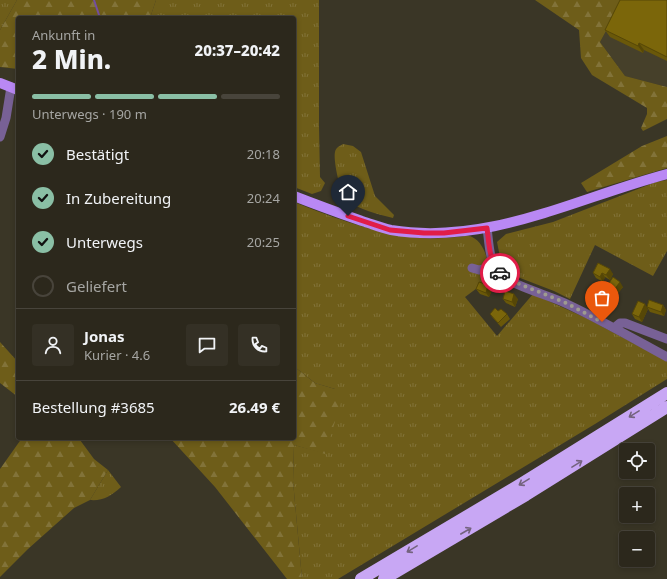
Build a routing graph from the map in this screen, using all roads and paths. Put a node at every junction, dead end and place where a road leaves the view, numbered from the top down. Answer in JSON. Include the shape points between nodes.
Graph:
{"nodes":[{"id":1,"x":0,"y":83,"type":"edge"},
{"id":2,"x":14,"y":88,"type":"edge"},
{"id":3,"x":0,"y":136,"type":"edge"},
{"id":4,"x":667,"y":174,"type":"edge"},
{"id":5,"x":296,"y":197,"type":"edge"},
{"id":6,"x":487,"y":228,"type":"junction"},
{"id":7,"x":496,"y":267,"type":"junction"},
{"id":8,"x":472,"y":268,"type":"dead end"},
{"id":9,"x":614,"y":328,"type":"junction"},
{"id":10,"x":667,"y":339,"type":"edge"},
{"id":11,"x":667,"y":357,"type":"edge"},
{"id":12,"x":667,"y":393,"type":"edge"},
{"id":13,"x":667,"y":407,"type":"edge"},
{"id":14,"x":361,"y":579,"type":"edge"},
{"id":15,"x":384,"y":579,"type":"edge"}],
"edges":[{"from":1,"to":2,"type":"main road"},
{"from":2,"to":3,"type":"street"},
{"from":4,"to":6,"type":"main road","via":[[530,218]]},
{"from":5,"to":6,"type":"main road","via":[[390,230],[444,233]]},
{"from":6,"to":7,"type":"street","via":[[489,247]]},
{"from":7,"to":8,"type":"street","via":[[479,270]]},
{"from":7,"to":9,"type":"street","via":[[503,276],[566,303]]},
{"from":9,"to":10,"type":"street","via":[[620,323],[625,323]]},
{"from":9,"to":11,"type":"street"},
{"from":12,"to":14,"type":"highway","one_way":true,"via":[[522,484]]},
{"from":15,"to":13,"type":"highway","one_way":true}]}
